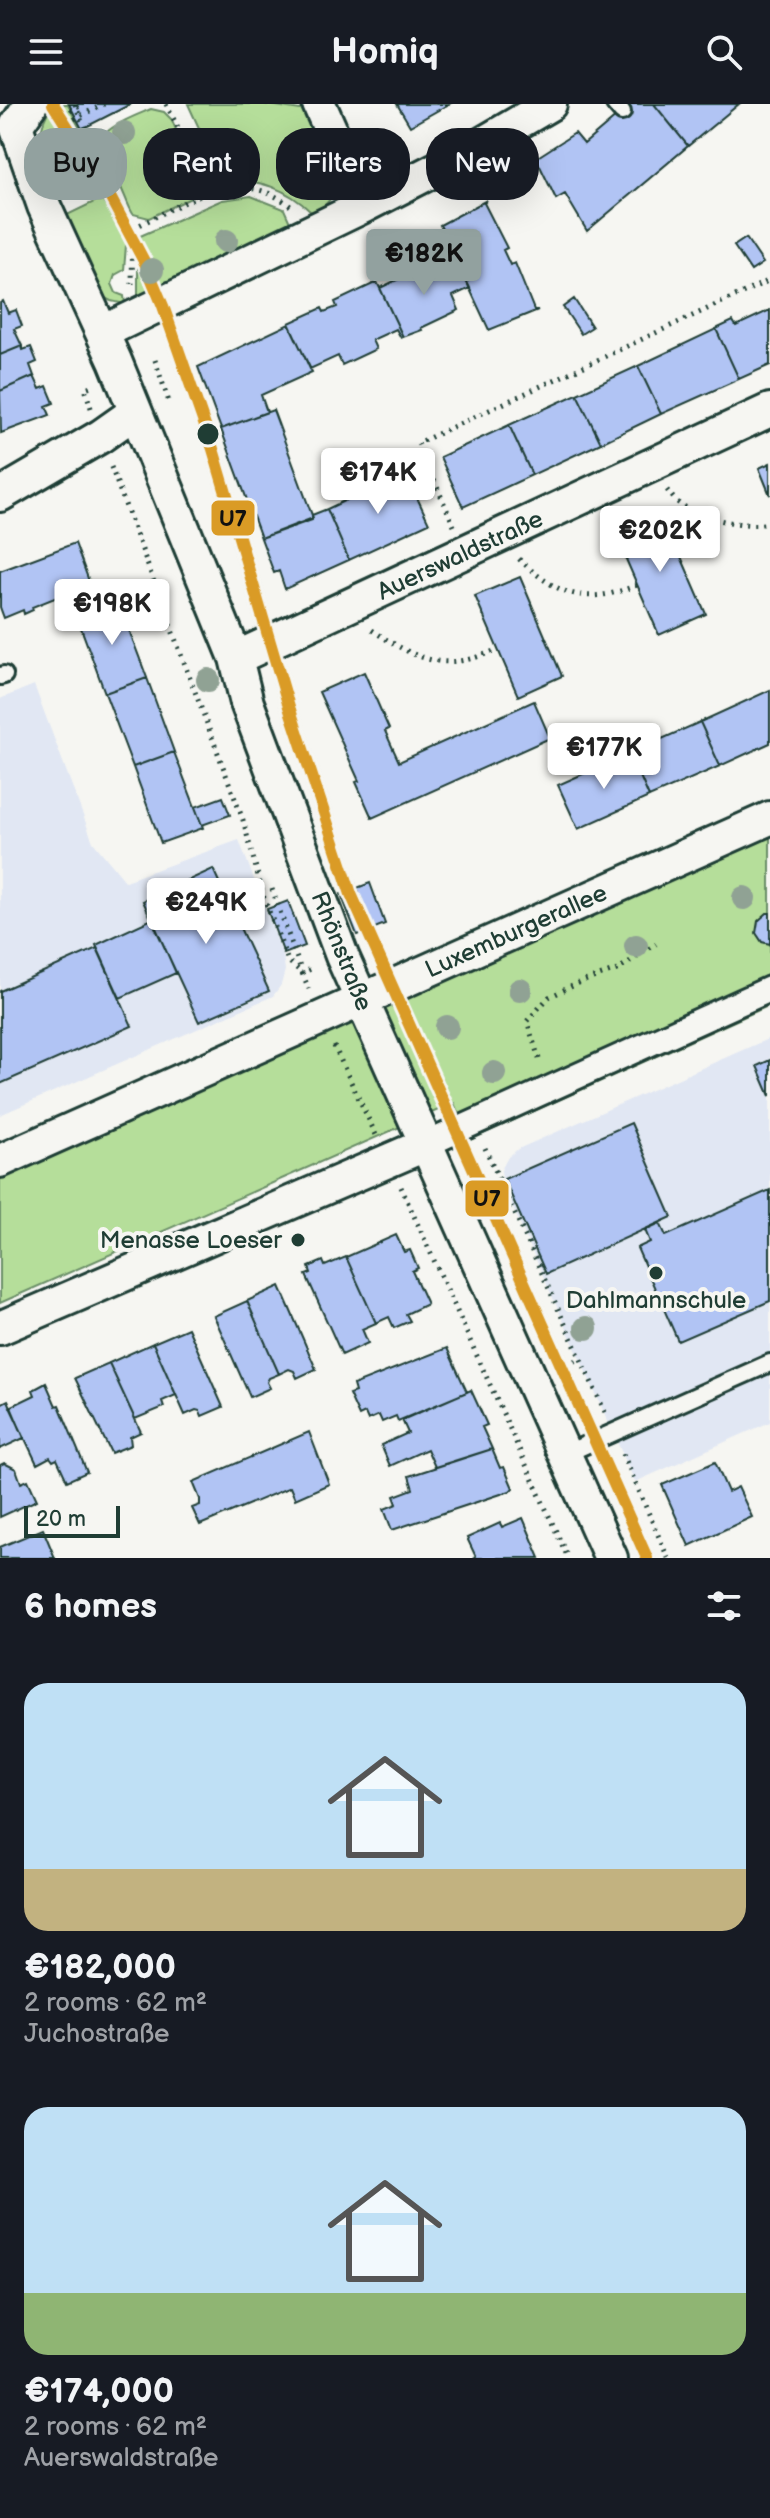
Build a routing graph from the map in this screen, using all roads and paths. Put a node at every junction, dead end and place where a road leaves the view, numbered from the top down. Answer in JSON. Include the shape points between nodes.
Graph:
{"nodes":[{"id":1,"x":75,"y":104,"type":"edge"},
{"id":2,"x":84,"y":104,"type":"edge"},
{"id":3,"x":104,"y":104,"type":"edge"},
{"id":4,"x":166,"y":104,"type":"edge"},
{"id":5,"x":319,"y":104,"type":"edge"},
{"id":6,"x":550,"y":104,"type":"edge"},
{"id":7,"x":70,"y":111,"type":"dead end"},
{"id":8,"x":16,"y":119,"type":"edge"},
{"id":9,"x":74,"y":119,"type":"dead end"},
{"id":10,"x":84,"y":128,"type":"edge"},
{"id":11,"x":178,"y":128,"type":"edge"},
{"id":12,"x":260,"y":190,"type":"edge"},
{"id":13,"x":117,"y":200,"type":"edge"},
{"id":14,"x":194,"y":200,"type":"edge"},
{"id":15,"x":364,"y":206,"type":"junction"},
{"id":16,"x":294,"y":209,"type":"dead end"},
{"id":17,"x":133,"y":228,"type":"junction"},
{"id":18,"x":770,"y":280,"type":"edge"},
{"id":19,"x":132,"y":288,"type":"dead end"},
{"id":20,"x":103,"y":332,"type":"junction"},
{"id":21,"x":770,"y":410,"type":"edge"},
{"id":22,"x":135,"y":412,"type":"junction"},
{"id":23,"x":107,"y":455,"type":"dead end"},
{"id":24,"x":652,"y":465,"type":"junction"},
{"id":25,"x":0,"y":495,"type":"edge"},
{"id":26,"x":770,"y":523,"type":"edge"},
{"id":27,"x":504,"y":534,"type":"junction"},
{"id":28,"x":465,"y":552,"type":"junction"},
{"id":29,"x":637,"y":585,"type":"dead end"},
{"id":30,"x":353,"y":604,"type":"junction"},
{"id":31,"x":498,"y":649,"type":"dead end"},
{"id":32,"x":236,"y":658,"type":"junction"},
{"id":33,"x":275,"y":675,"type":"dead end"},
{"id":34,"x":291,"y":721,"type":"dead end"},
{"id":35,"x":770,"y":818,"type":"edge"},
{"id":36,"x":345,"y":861,"type":"dead end"},
{"id":37,"x":272,"y":889,"type":"dead end"},
{"id":38,"x":371,"y":929,"type":"dead end"},
{"id":39,"x":656,"y":944,"type":"dead end"},
{"id":40,"x":324,"y":963,"type":"dead end"},
{"id":41,"x":302,"y":973,"type":"junction"},
{"id":42,"x":308,"y":988,"type":"dead end"},
{"id":43,"x":770,"y":989,"type":"edge"},
{"id":44,"x":360,"y":999,"type":"junction"},
{"id":45,"x":322,"y":1019,"type":"junction"},
{"id":46,"x":413,"y":1026,"type":"dead end"},
{"id":47,"x":539,"y":1059,"type":"dead end"},
{"id":48,"x":449,"y":1109,"type":"dead end"},
{"id":49,"x":473,"y":1122,"type":"junction"},
{"id":50,"x":375,"y":1133,"type":"dead end"},
{"id":51,"x":427,"y":1144,"type":"junction"},
{"id":52,"x":0,"y":1161,"type":"edge"},
{"id":53,"x":398,"y":1181,"type":"dead end"},
{"id":54,"x":0,"y":1328,"type":"edge"},
{"id":55,"x":770,"y":1363,"type":"edge"},
{"id":56,"x":614,"y":1433,"type":"junction"},
{"id":57,"x":565,"y":1454,"type":"junction"},
{"id":58,"x":568,"y":1558,"type":"edge"},
{"id":59,"x":611,"y":1558,"type":"edge"},
{"id":60,"x":668,"y":1558,"type":"edge"}],
"edges":[{"from":1,"to":10,"type":"path"},
{"from":2,"to":7,"type":"path"},
{"from":3,"to":9,"type":"path"},
{"from":4,"to":11,"type":"path"},
{"from":5,"to":15,"type":"street"},
{"from":6,"to":15,"type":"street"},
{"from":8,"to":20,"type":"street","name":"Rhönstraße","via":[[44,206]]},
{"from":12,"to":16,"type":"path"},
{"from":13,"to":17,"type":"path"},
{"from":14,"to":17,"type":"path"},
{"from":15,"to":20,"type":"street"},
{"from":17,"to":19,"type":"path"},
{"from":18,"to":28,"type":"path","via":[[418,443]]},
{"from":20,"to":22,"type":"street","name":"Rhönstraße"},
{"from":21,"to":24,"type":"street","name":"Auerswaldstraße"},
{"from":22,"to":25,"type":"street"},
{"from":22,"to":32,"type":"street","name":"Rhönstraße"},
{"from":23,"to":41,"type":"path","via":[[243,820],[283,949]]},
{"from":24,"to":26,"type":"path","via":[[679,504],[707,516]]},
{"from":24,"to":27,"type":"street","name":"Auerswaldstraße"},
{"from":27,"to":28,"type":"street","name":"Auerswaldstraße"},
{"from":27,"to":29,"type":"path","via":[[519,559],[553,588],[576,595],[611,595]]},
{"from":28,"to":30,"type":"street","name":"Auerswaldstraße"},
{"from":30,"to":31,"type":"path","via":[[368,628],[436,663],[474,659]]},
{"from":30,"to":32,"type":"street","name":"Auerswaldstraße"},
{"from":32,"to":44,"type":"street","name":"Rhönstraße","via":[[247,703]]},
{"from":33,"to":34,"type":"path"},
{"from":35,"to":44,"type":"street","name":"Luxemburgerallee"},
{"from":36,"to":38,"type":"path"},
{"from":37,"to":41,"type":"path"},
{"from":39,"to":47,"type":"path","via":[[617,970],[549,997],[527,1021]]},
{"from":40,"to":41,"type":"path"},
{"from":41,"to":42,"type":"path"},
{"from":43,"to":49,"type":"street"},
{"from":44,"to":45,"type":"street","name":"Luxemburgerallee"},
{"from":44,"to":51,"type":"street","name":"Rhönstraße"},
{"from":45,"to":50,"type":"path"},
{"from":45,"to":52,"type":"street","name":"Luxemburgerallee"},
{"from":46,"to":48,"type":"path"},
{"from":49,"to":51,"type":"street"},
{"from":49,"to":56,"type":"path"},
{"from":51,"to":54,"type":"street"},
{"from":51,"to":57,"type":"street","name":"Rhönstraße"},
{"from":53,"to":58,"type":"path"},
{"from":55,"to":56,"type":"lane"},
{"from":56,"to":57,"type":"lane"},
{"from":56,"to":60,"type":"path"},
{"from":57,"to":59,"type":"street","name":"Rhönstraße"}]}
